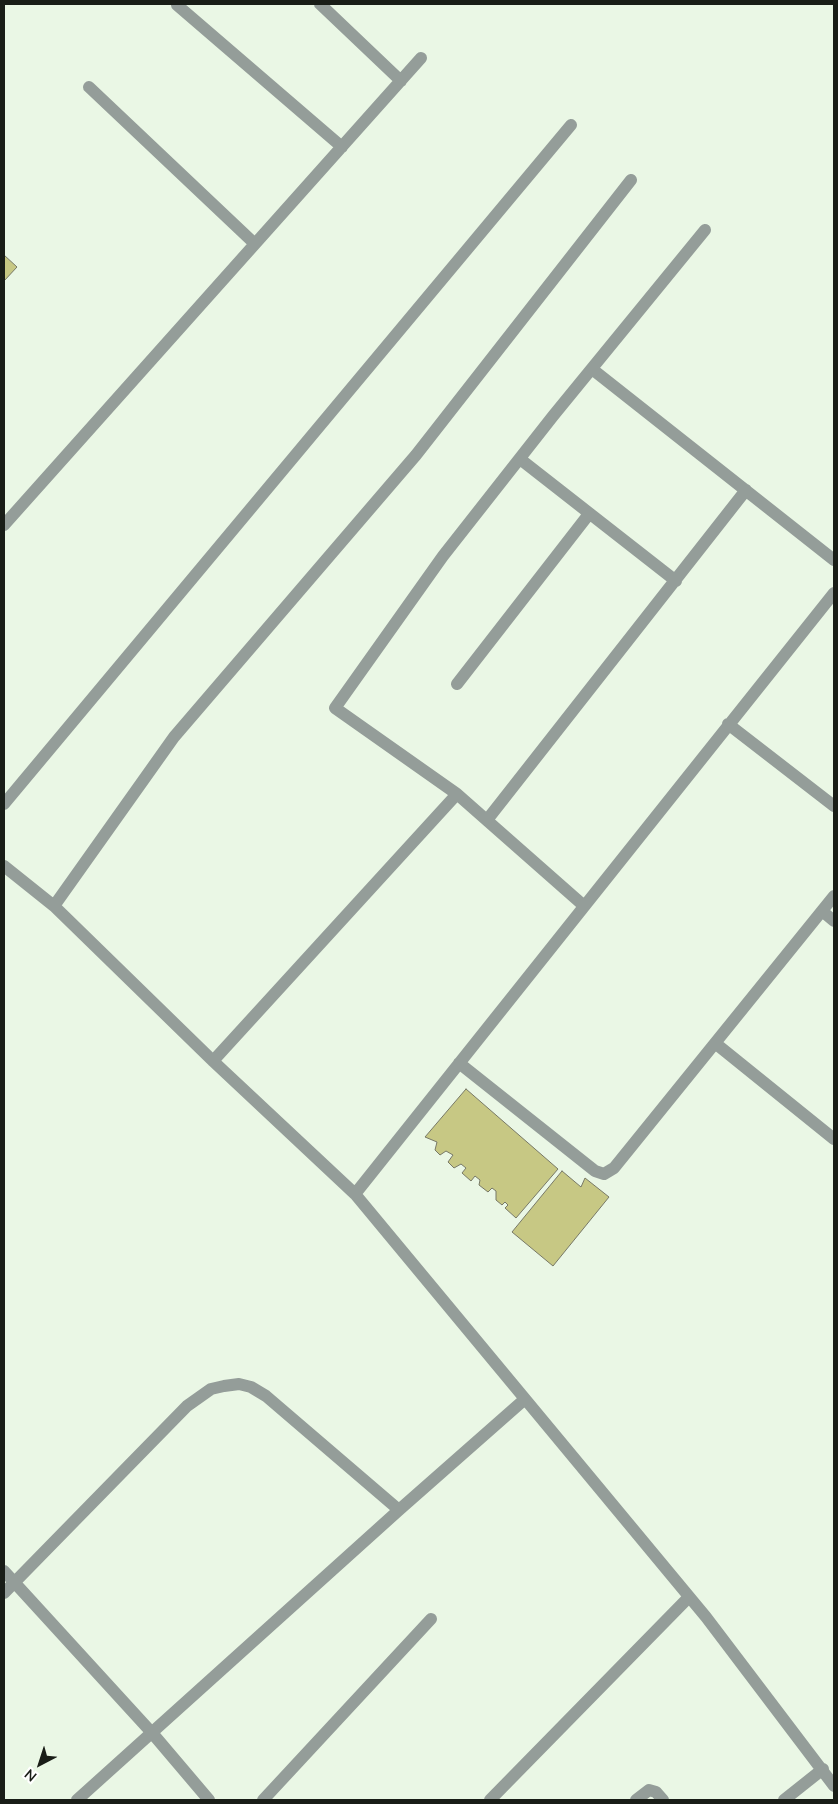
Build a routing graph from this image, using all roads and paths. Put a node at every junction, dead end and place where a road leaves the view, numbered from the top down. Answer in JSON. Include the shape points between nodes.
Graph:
{"nodes":[{"id":1,"x":320,"y":4,"type":"edge"},
{"id":2,"x":177,"y":5,"type":"edge"},
{"id":3,"x":421,"y":58,"type":"dead end"},
{"id":4,"x":401,"y":81,"type":"junction"},
{"id":5,"x":88,"y":86,"type":"dead end"},
{"id":6,"x":571,"y":125,"type":"dead end"},
{"id":7,"x":342,"y":147,"type":"junction"},
{"id":8,"x":631,"y":180,"type":"dead end"},
{"id":9,"x":705,"y":230,"type":"dead end"},
{"id":10,"x":254,"y":244,"type":"junction"},
{"id":11,"x":592,"y":368,"type":"junction"},
{"id":12,"x":520,"y":459,"type":"junction"},
{"id":13,"x":746,"y":490,"type":"junction"},
{"id":14,"x":589,"y":514,"type":"junction"},
{"id":15,"x":4,"y":525,"type":"edge"},
{"id":16,"x":834,"y":560,"type":"edge"},
{"id":17,"x":676,"y":581,"type":"junction"},
{"id":18,"x":834,"y":592,"type":"edge"},
{"id":19,"x":457,"y":684,"type":"dead end"},
{"id":20,"x":728,"y":724,"type":"junction"},
{"id":21,"x":457,"y":794,"type":"junction"},
{"id":22,"x":4,"y":804,"type":"edge"},
{"id":23,"x":834,"y":806,"type":"edge"},
{"id":24,"x":486,"y":820,"type":"junction"},
{"id":25,"x":4,"y":866,"type":"edge"},
{"id":26,"x":834,"y":896,"type":"edge"},
{"id":27,"x":583,"y":905,"type":"junction"},
{"id":28,"x":54,"y":906,"type":"junction"},
{"id":29,"x":822,"y":911,"type":"junction"},
{"id":30,"x":834,"y":921,"type":"edge"},
{"id":31,"x":715,"y":1043,"type":"junction"},
{"id":32,"x":213,"y":1061,"type":"junction"},
{"id":33,"x":459,"y":1063,"type":"junction"},
{"id":34,"x":834,"y":1139,"type":"edge"},
{"id":35,"x":355,"y":1194,"type":"junction"},
{"id":36,"x":525,"y":1399,"type":"junction"},
{"id":37,"x":399,"y":1510,"type":"junction"},
{"id":38,"x":4,"y":1571,"type":"edge"},
{"id":39,"x":15,"y":1582,"type":"junction"},
{"id":40,"x":4,"y":1593,"type":"edge"},
{"id":41,"x":689,"y":1597,"type":"junction"},
{"id":42,"x":430,"y":1619,"type":"dead end"},
{"id":43,"x":152,"y":1734,"type":"junction"},
{"id":44,"x":824,"y":1769,"type":"junction"},
{"id":45,"x":834,"y":1786,"type":"edge"},
{"id":46,"x":78,"y":1800,"type":"edge"},
{"id":47,"x":208,"y":1800,"type":"edge"},
{"id":48,"x":263,"y":1800,"type":"edge"},
{"id":49,"x":490,"y":1800,"type":"edge"},
{"id":50,"x":636,"y":1800,"type":"edge"},
{"id":51,"x":663,"y":1800,"type":"edge"},
{"id":52,"x":784,"y":1800,"type":"edge"}],
"edges":[{"from":1,"to":4,"type":"street"},
{"from":2,"to":7,"type":"street"},
{"from":3,"to":4,"type":"street"},
{"from":4,"to":7,"type":"street"},
{"from":5,"to":10,"type":"street"},
{"from":6,"to":22,"type":"street"},
{"from":7,"to":10,"type":"street"},
{"from":8,"to":28,"type":"street","via":[[416,455],[174,737]]},
{"from":9,"to":11,"type":"street"},
{"from":10,"to":15,"type":"street"},
{"from":11,"to":12,"type":"street"},
{"from":11,"to":13,"type":"street"},
{"from":12,"to":14,"type":"street"},
{"from":12,"to":21,"type":"street","via":[[443,556],[335,708]]},
{"from":13,"to":16,"type":"street"},
{"from":13,"to":17,"type":"street"},
{"from":14,"to":17,"type":"street"},
{"from":14,"to":19,"type":"street"},
{"from":17,"to":24,"type":"street"},
{"from":18,"to":20,"type":"street"},
{"from":20,"to":23,"type":"street"},
{"from":20,"to":27,"type":"street"},
{"from":21,"to":24,"type":"street"},
{"from":21,"to":32,"type":"street"},
{"from":24,"to":27,"type":"street"},
{"from":25,"to":28,"type":"street"},
{"from":26,"to":29,"type":"street"},
{"from":27,"to":33,"type":"street"},
{"from":28,"to":32,"type":"street"},
{"from":29,"to":30,"type":"street"},
{"from":29,"to":31,"type":"street"},
{"from":31,"to":33,"type":"street","via":[[614,1168],[604,1174],[595,1171]]},
{"from":31,"to":34,"type":"street"},
{"from":32,"to":35,"type":"street"},
{"from":33,"to":35,"type":"street"},
{"from":35,"to":36,"type":"street"},
{"from":36,"to":37,"type":"street"},
{"from":36,"to":41,"type":"street"},
{"from":37,"to":39,"type":"street","via":[[266,1396],[239,1384],[224,1386],[211,1389],[187,1406]]},
{"from":37,"to":43,"type":"street"},
{"from":38,"to":39,"type":"street"},
{"from":39,"to":40,"type":"street"},
{"from":39,"to":43,"type":"street"},
{"from":41,"to":44,"type":"street"},
{"from":41,"to":49,"type":"street"},
{"from":42,"to":48,"type":"street"},
{"from":43,"to":46,"type":"street"},
{"from":43,"to":47,"type":"street"},
{"from":44,"to":45,"type":"street"},
{"from":44,"to":52,"type":"street"},
{"from":50,"to":51,"type":"street","via":[[649,1790]]}]}
